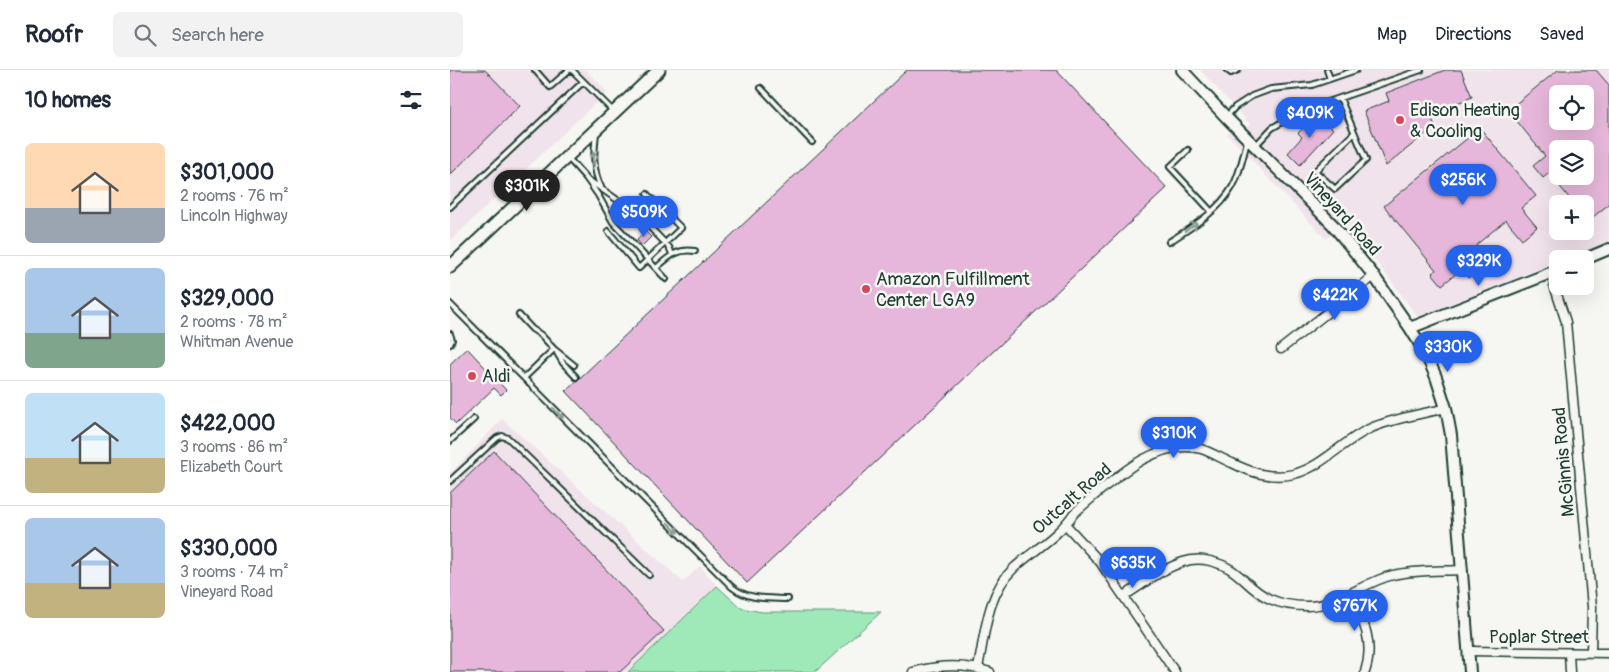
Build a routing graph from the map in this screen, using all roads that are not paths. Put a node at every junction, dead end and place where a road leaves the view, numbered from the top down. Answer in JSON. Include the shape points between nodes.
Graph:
{"nodes":[{"id":1,"x":535,"y":70,"type":"edge"},
{"id":2,"x":571,"y":70,"type":"edge"},
{"id":3,"x":659,"y":70,"type":"edge"},
{"id":4,"x":1182,"y":70,"type":"edge"},
{"id":5,"x":1227,"y":70,"type":"edge"},
{"id":6,"x":1238,"y":70,"type":"edge"},
{"id":7,"x":1327,"y":70,"type":"edge"},
{"id":8,"x":1356,"y":70,"type":"edge"},
{"id":9,"x":1422,"y":70,"type":"edge"},
{"id":10,"x":1330,"y":79,"type":"junction"},
{"id":11,"x":583,"y":82,"type":"junction"},
{"id":12,"x":761,"y":88,"type":"dead end"},
{"id":13,"x":1340,"y":98,"type":"junction"},
{"id":14,"x":614,"y":112,"type":"junction"},
{"id":15,"x":1226,"y":118,"type":"junction"},
{"id":16,"x":596,"y":128,"type":"junction"},
{"id":17,"x":1354,"y":133,"type":"junction"},
{"id":18,"x":812,"y":142,"type":"dead end"},
{"id":19,"x":1251,"y":143,"type":"junction"},
{"id":20,"x":1188,"y":150,"type":"dead end"},
{"id":21,"x":566,"y":157,"type":"junction"},
{"id":22,"x":586,"y":178,"type":"junction"},
{"id":23,"x":602,"y":189,"type":"junction"},
{"id":24,"x":647,"y":194,"type":"dead end"},
{"id":25,"x":450,"y":207,"type":"edge"},
{"id":26,"x":1211,"y":211,"type":"junction"},
{"id":27,"x":608,"y":231,"type":"dead end"},
{"id":28,"x":1169,"y":242,"type":"dead end"},
{"id":29,"x":666,"y":244,"type":"junction"},
{"id":30,"x":1609,"y":250,"type":"edge"},
{"id":31,"x":696,"y":251,"type":"dead end"},
{"id":32,"x":672,"y":254,"type":"junction"},
{"id":33,"x":1594,"y":256,"type":"edge"},
{"id":34,"x":648,"y":260,"type":"junction"},
{"id":35,"x":450,"y":267,"type":"edge"},
{"id":36,"x":656,"y":268,"type":"junction"},
{"id":37,"x":1549,"y":273,"type":"edge"},
{"id":38,"x":1374,"y":276,"type":"junction"},
{"id":39,"x":666,"y":279,"type":"dead end"},
{"id":40,"x":1560,"y":295,"type":"edge"},
{"id":41,"x":450,"y":304,"type":"edge"},
{"id":42,"x":519,"y":315,"type":"dead end"},
{"id":43,"x":1410,"y":328,"type":"junction"},
{"id":44,"x":450,"y":334,"type":"edge"},
{"id":45,"x":450,"y":344,"type":"edge"},
{"id":46,"x":554,"y":349,"type":"junction"},
{"id":47,"x":1281,"y":350,"type":"dead end"},
{"id":48,"x":574,"y":365,"type":"dead end"},
{"id":49,"x":576,"y":377,"type":"dead end"},
{"id":50,"x":524,"y":378,"type":"junction"},
{"id":51,"x":1446,"y":408,"type":"junction"},
{"id":52,"x":474,"y":419,"type":"dead end"},
{"id":53,"x":450,"y":441,"type":"edge"},
{"id":54,"x":450,"y":481,"type":"edge"},
{"id":55,"x":1066,"y":525,"type":"junction"},
{"id":56,"x":1461,"y":570,"type":"junction"},
{"id":57,"x":649,"y":575,"type":"dead end"},
{"id":58,"x":1350,"y":594,"type":"junction"},
{"id":59,"x":1124,"y":596,"type":"junction"},
{"id":60,"x":788,"y":598,"type":"dead end"},
{"id":61,"x":1468,"y":651,"type":"junction"},
{"id":62,"x":1591,"y":652,"type":"junction"},
{"id":63,"x":1569,"y":653,"type":"junction"},
{"id":64,"x":1609,"y":653,"type":"edge"},
{"id":65,"x":978,"y":668,"type":"junction"},
{"id":66,"x":913,"y":672,"type":"edge"},
{"id":67,"x":990,"y":672,"type":"edge"},
{"id":68,"x":1175,"y":672,"type":"edge"},
{"id":69,"x":1366,"y":672,"type":"edge"},
{"id":70,"x":1470,"y":672,"type":"edge"},
{"id":71,"x":1570,"y":672,"type":"edge"}],
"edges":[{"from":1,"to":2,"type":"lane","via":[[550,87]]},
{"from":2,"to":11,"type":"lane"},
{"from":3,"to":14,"type":"main road"},
{"from":4,"to":15,"type":"street","name":"Vineyard Road"},
{"from":5,"to":6,"type":"lane","via":[[1231,73]]},
{"from":7,"to":10,"type":"lane"},
{"from":8,"to":10,"type":"lane"},
{"from":9,"to":13,"type":"lane"},
{"from":10,"to":15,"type":"lane","via":[[1252,96],[1235,107]]},
{"from":11,"to":14,"type":"lane"},
{"from":11,"to":25,"type":"lane"},
{"from":12,"to":18,"type":"lane"},
{"from":13,"to":17,"type":"lane"},
{"from":13,"to":19,"type":"lane","via":[[1299,112]]},
{"from":14,"to":16,"type":"main road"},
{"from":15,"to":19,"type":"street","name":"Vineyard Road"},
{"from":16,"to":21,"type":"main road"},
{"from":23,"to":16,"type":"lane","one_way":true,"via":[[594,170]]},
{"from":17,"to":17,"type":"lane","via":[[1366,160],[1335,189],[1315,171]]},
{"from":19,"to":26,"type":"lane","via":[[1233,186]]},
{"from":19,"to":38,"type":"street","name":"Vineyard Road","via":[[1333,225]]},
{"from":20,"to":26,"type":"lane","via":[[1170,168]]},
{"from":21,"to":22,"type":"lane"},
{"from":21,"to":35,"type":"main road"},
{"from":22,"to":23,"type":"lane"},
{"from":22,"to":34,"type":"lane","via":[[613,222]]},
{"from":23,"to":29,"type":"lane","via":[[635,212]]},
{"from":24,"to":29,"type":"lane","via":[[682,228]]},
{"from":28,"to":26,"type":"lane","one_way":true},
{"from":27,"to":34,"type":"lane","via":[[639,268]]},
{"from":29,"to":32,"type":"lane"},
{"from":29,"to":34,"type":"lane"},
{"from":30,"to":33,"type":"street"},
{"from":31,"to":32,"type":"lane","via":[[682,250]]},
{"from":32,"to":36,"type":"lane"},
{"from":34,"to":36,"type":"lane"},
{"from":36,"to":39,"type":"lane"},
{"from":37,"to":43,"type":"street"},
{"from":38,"to":43,"type":"street","name":"Vineyard Road"},
{"from":38,"to":47,"type":"street"},
{"from":40,"to":62,"type":"street","name":"McGinnis Road","via":[[1566,322],[1592,607]]},
{"from":41,"to":50,"type":"lane"},
{"from":42,"to":46,"type":"lane"},
{"from":43,"to":51,"type":"street","name":"Vineyard Road","via":[[1426,354]]},
{"from":44,"to":45,"type":"lane"},
{"from":46,"to":48,"type":"lane"},
{"from":46,"to":49,"type":"lane"},
{"from":46,"to":50,"type":"lane"},
{"from":50,"to":60,"type":"lane","one_way":true,"via":[[736,590],[754,597]]},
{"from":51,"to":55,"type":"street","name":"Outcalt Road","via":[[1369,429],[1307,469],[1280,476],[1249,471],[1201,449],[1183,446],[1164,449],[1131,467],[1074,514]]},
{"from":51,"to":56,"type":"street","name":"Vineyard Road"},
{"from":52,"to":53,"type":"lane"},
{"from":54,"to":57,"type":"lane","via":[[497,438],[508,438]]},
{"from":55,"to":59,"type":"street","via":[[1100,562]]},
{"from":55,"to":65,"type":"street","name":"Outcalt Road","via":[[1013,569],[998,588],[990,606]]},
{"from":56,"to":58,"type":"street","via":[[1393,575]]},
{"from":56,"to":61,"type":"street","name":"Vineyard Road"},
{"from":58,"to":59,"type":"street","via":[[1322,605],[1283,603],[1256,590],[1232,569],[1196,559],[1170,567]]},
{"from":58,"to":69,"type":"street","via":[[1369,638]]},
{"from":59,"to":68,"type":"street"},
{"from":61,"to":63,"type":"street","name":"Poplar Street"},
{"from":61,"to":70,"type":"street","name":"Vineyard Road"},
{"from":62,"to":63,"type":"street","name":"Poplar Street"},
{"from":62,"to":64,"type":"street","name":"Poplar Street"},
{"from":63,"to":71,"type":"street"},
{"from":65,"to":66,"type":"street","via":[[942,666]]},
{"from":65,"to":67,"type":"street"}]}
